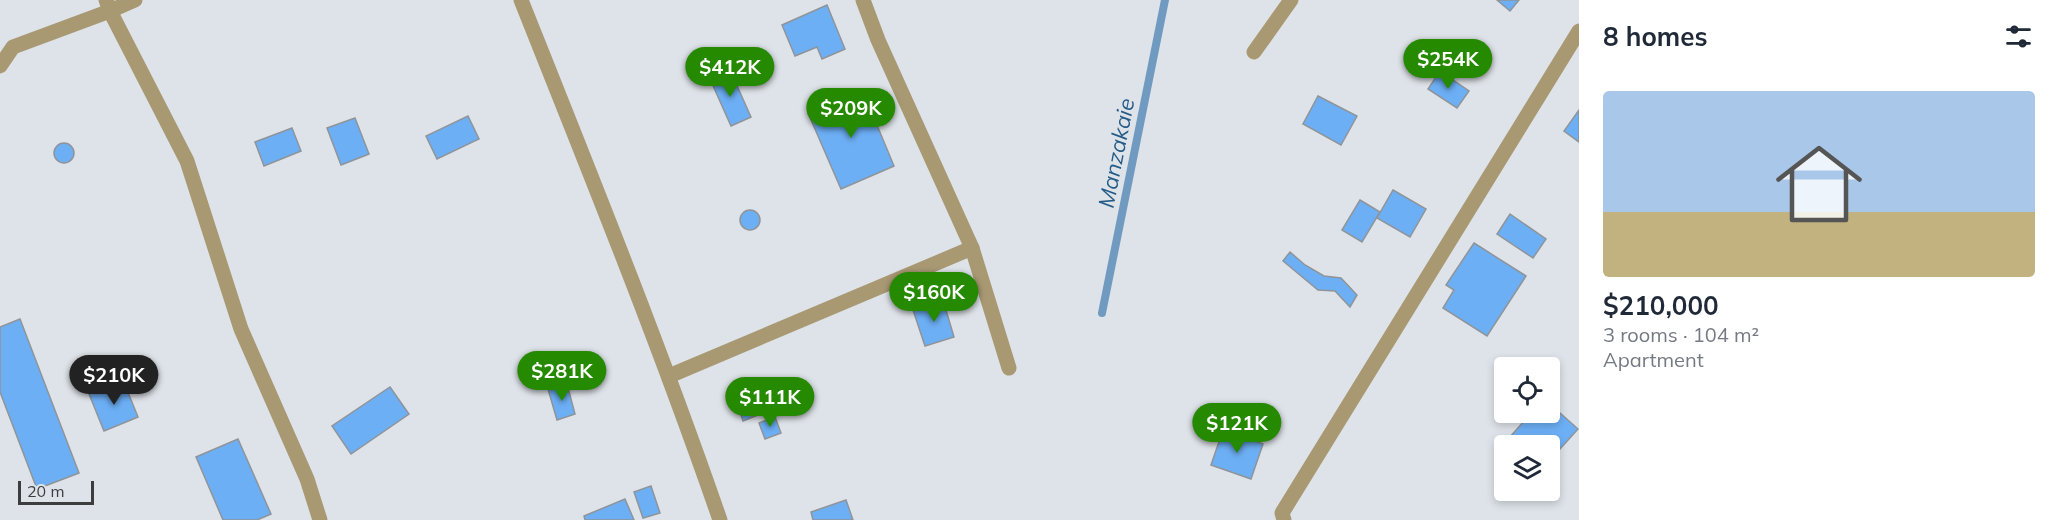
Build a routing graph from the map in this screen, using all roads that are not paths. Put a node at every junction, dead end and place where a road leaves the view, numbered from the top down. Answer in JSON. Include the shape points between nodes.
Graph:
{"nodes":[{"id":1,"x":135,"y":0,"type":"edge"},
{"id":2,"x":521,"y":0,"type":"edge"},
{"id":3,"x":863,"y":0,"type":"edge"},
{"id":4,"x":1291,"y":0,"type":"edge"},
{"id":5,"x":108,"y":5,"type":"edge"},
{"id":6,"x":1579,"y":32,"type":"edge"},
{"id":7,"x":1254,"y":52,"type":"dead end"},
{"id":8,"x":0,"y":66,"type":"edge"},
{"id":9,"x":972,"y":248,"type":"junction"},
{"id":10,"x":1009,"y":368,"type":"dead end"},
{"id":11,"x":669,"y":376,"type":"junction"},
{"id":12,"x":320,"y":520,"type":"edge"},
{"id":13,"x":720,"y":520,"type":"edge"},
{"id":14,"x":1284,"y":520,"type":"edge"}],
"edges":[{"from":1,"to":5,"type":"street"},
{"from":2,"to":11,"type":"street"},
{"from":3,"to":9,"type":"street"},
{"from":4,"to":7,"type":"street"},
{"from":5,"to":8,"type":"street","via":[[13,47]]},
{"from":5,"to":12,"type":"street","via":[[187,161],[241,329],[307,479]]},
{"from":6,"to":14,"type":"street","via":[[1282,513]]},
{"from":9,"to":10,"type":"street"},
{"from":9,"to":11,"type":"street"},
{"from":11,"to":13,"type":"street"}]}
